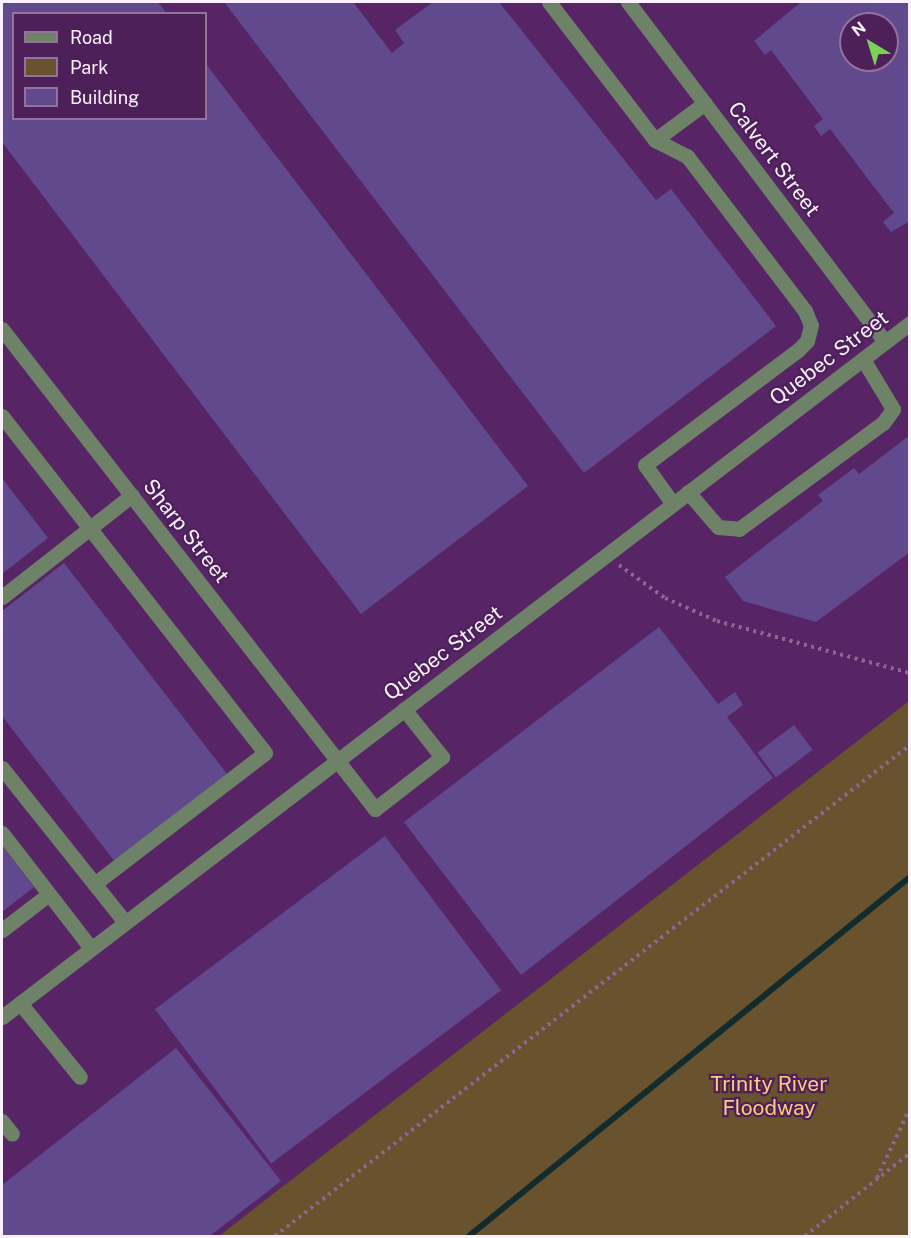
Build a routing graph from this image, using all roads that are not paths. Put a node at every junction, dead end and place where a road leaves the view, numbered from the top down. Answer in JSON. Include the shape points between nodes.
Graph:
{"nodes":[{"id":1,"x":549,"y":2,"type":"edge"},
{"id":2,"x":628,"y":2,"type":"edge"},
{"id":3,"x":705,"y":103,"type":"junction"},
{"id":4,"x":655,"y":140,"type":"junction"},
{"id":5,"x":909,"y":323,"type":"edge"},
{"id":6,"x":2,"y":329,"type":"edge"},
{"id":7,"x":885,"y":342,"type":"junction"},
{"id":8,"x":863,"y":359,"type":"junction"},
{"id":9,"x":2,"y":416,"type":"edge"},
{"id":10,"x":688,"y":492,"type":"junction"},
{"id":11,"x":132,"y":495,"type":"junction"},
{"id":12,"x":673,"y":504,"type":"junction"},
{"id":13,"x":89,"y":529,"type":"junction"},
{"id":14,"x":2,"y":597,"type":"edge"},
{"id":15,"x":404,"y":709,"type":"junction"},
{"id":16,"x":337,"y":760,"type":"junction"},
{"id":17,"x":2,"y":768,"type":"edge"},
{"id":18,"x":2,"y":832,"type":"edge"},
{"id":19,"x":94,"y":884,"type":"junction"},
{"id":20,"x":49,"y":894,"type":"junction"},
{"id":21,"x":125,"y":922,"type":"junction"},
{"id":22,"x":2,"y":930,"type":"edge"},
{"id":23,"x":90,"y":948,"type":"junction"},
{"id":24,"x":20,"y":1003,"type":"junction"},
{"id":25,"x":2,"y":1017,"type":"edge"},
{"id":26,"x":80,"y":1077,"type":"dead end"},
{"id":27,"x":2,"y":1121,"type":"edge"},
{"id":28,"x":12,"y":1134,"type":"dead end"}],
"edges":[{"from":1,"to":4,"type":"street"},
{"from":2,"to":3,"type":"street","name":"Calvert Street"},
{"from":3,"to":4,"type":"street"},
{"from":3,"to":7,"type":"street","name":"Calvert Street"},
{"from":4,"to":12,"type":"street","via":[[687,156],[805,311],[811,326],[807,341],[798,350],[645,465]]},
{"from":5,"to":7,"type":"street","name":"Quebec Street"},
{"from":6,"to":11,"type":"street","name":"Sharp Street"},
{"from":7,"to":8,"type":"street","name":"Quebec Street"},
{"from":8,"to":10,"type":"street","name":"Quebec Street"},
{"from":8,"to":10,"type":"street","via":[[893,409],[883,423],[739,529],[718,527]]},
{"from":9,"to":13,"type":"street"},
{"from":10,"to":12,"type":"street","name":"Quebec Street"},
{"from":11,"to":13,"type":"street"},
{"from":11,"to":16,"type":"street","name":"Sharp Street"},
{"from":12,"to":15,"type":"street","name":"Quebec Street"},
{"from":13,"to":14,"type":"street"},
{"from":13,"to":19,"type":"street","via":[[265,753]]},
{"from":15,"to":16,"type":"street","name":"Quebec Street"},
{"from":15,"to":16,"type":"street","name":"Sharp Street","via":[[442,757],[375,809]]},
{"from":16,"to":21,"type":"street","name":"Quebec Street"},
{"from":17,"to":19,"type":"street"},
{"from":18,"to":20,"type":"street"},
{"from":19,"to":21,"type":"street"},
{"from":20,"to":22,"type":"street"},
{"from":20,"to":23,"type":"street"},
{"from":21,"to":23,"type":"street","name":"Quebec Street"},
{"from":23,"to":24,"type":"street","name":"Quebec Street"},
{"from":24,"to":25,"type":"street","name":"Quebec Street"},
{"from":24,"to":26,"type":"street"},
{"from":27,"to":28,"type":"street"}]}
